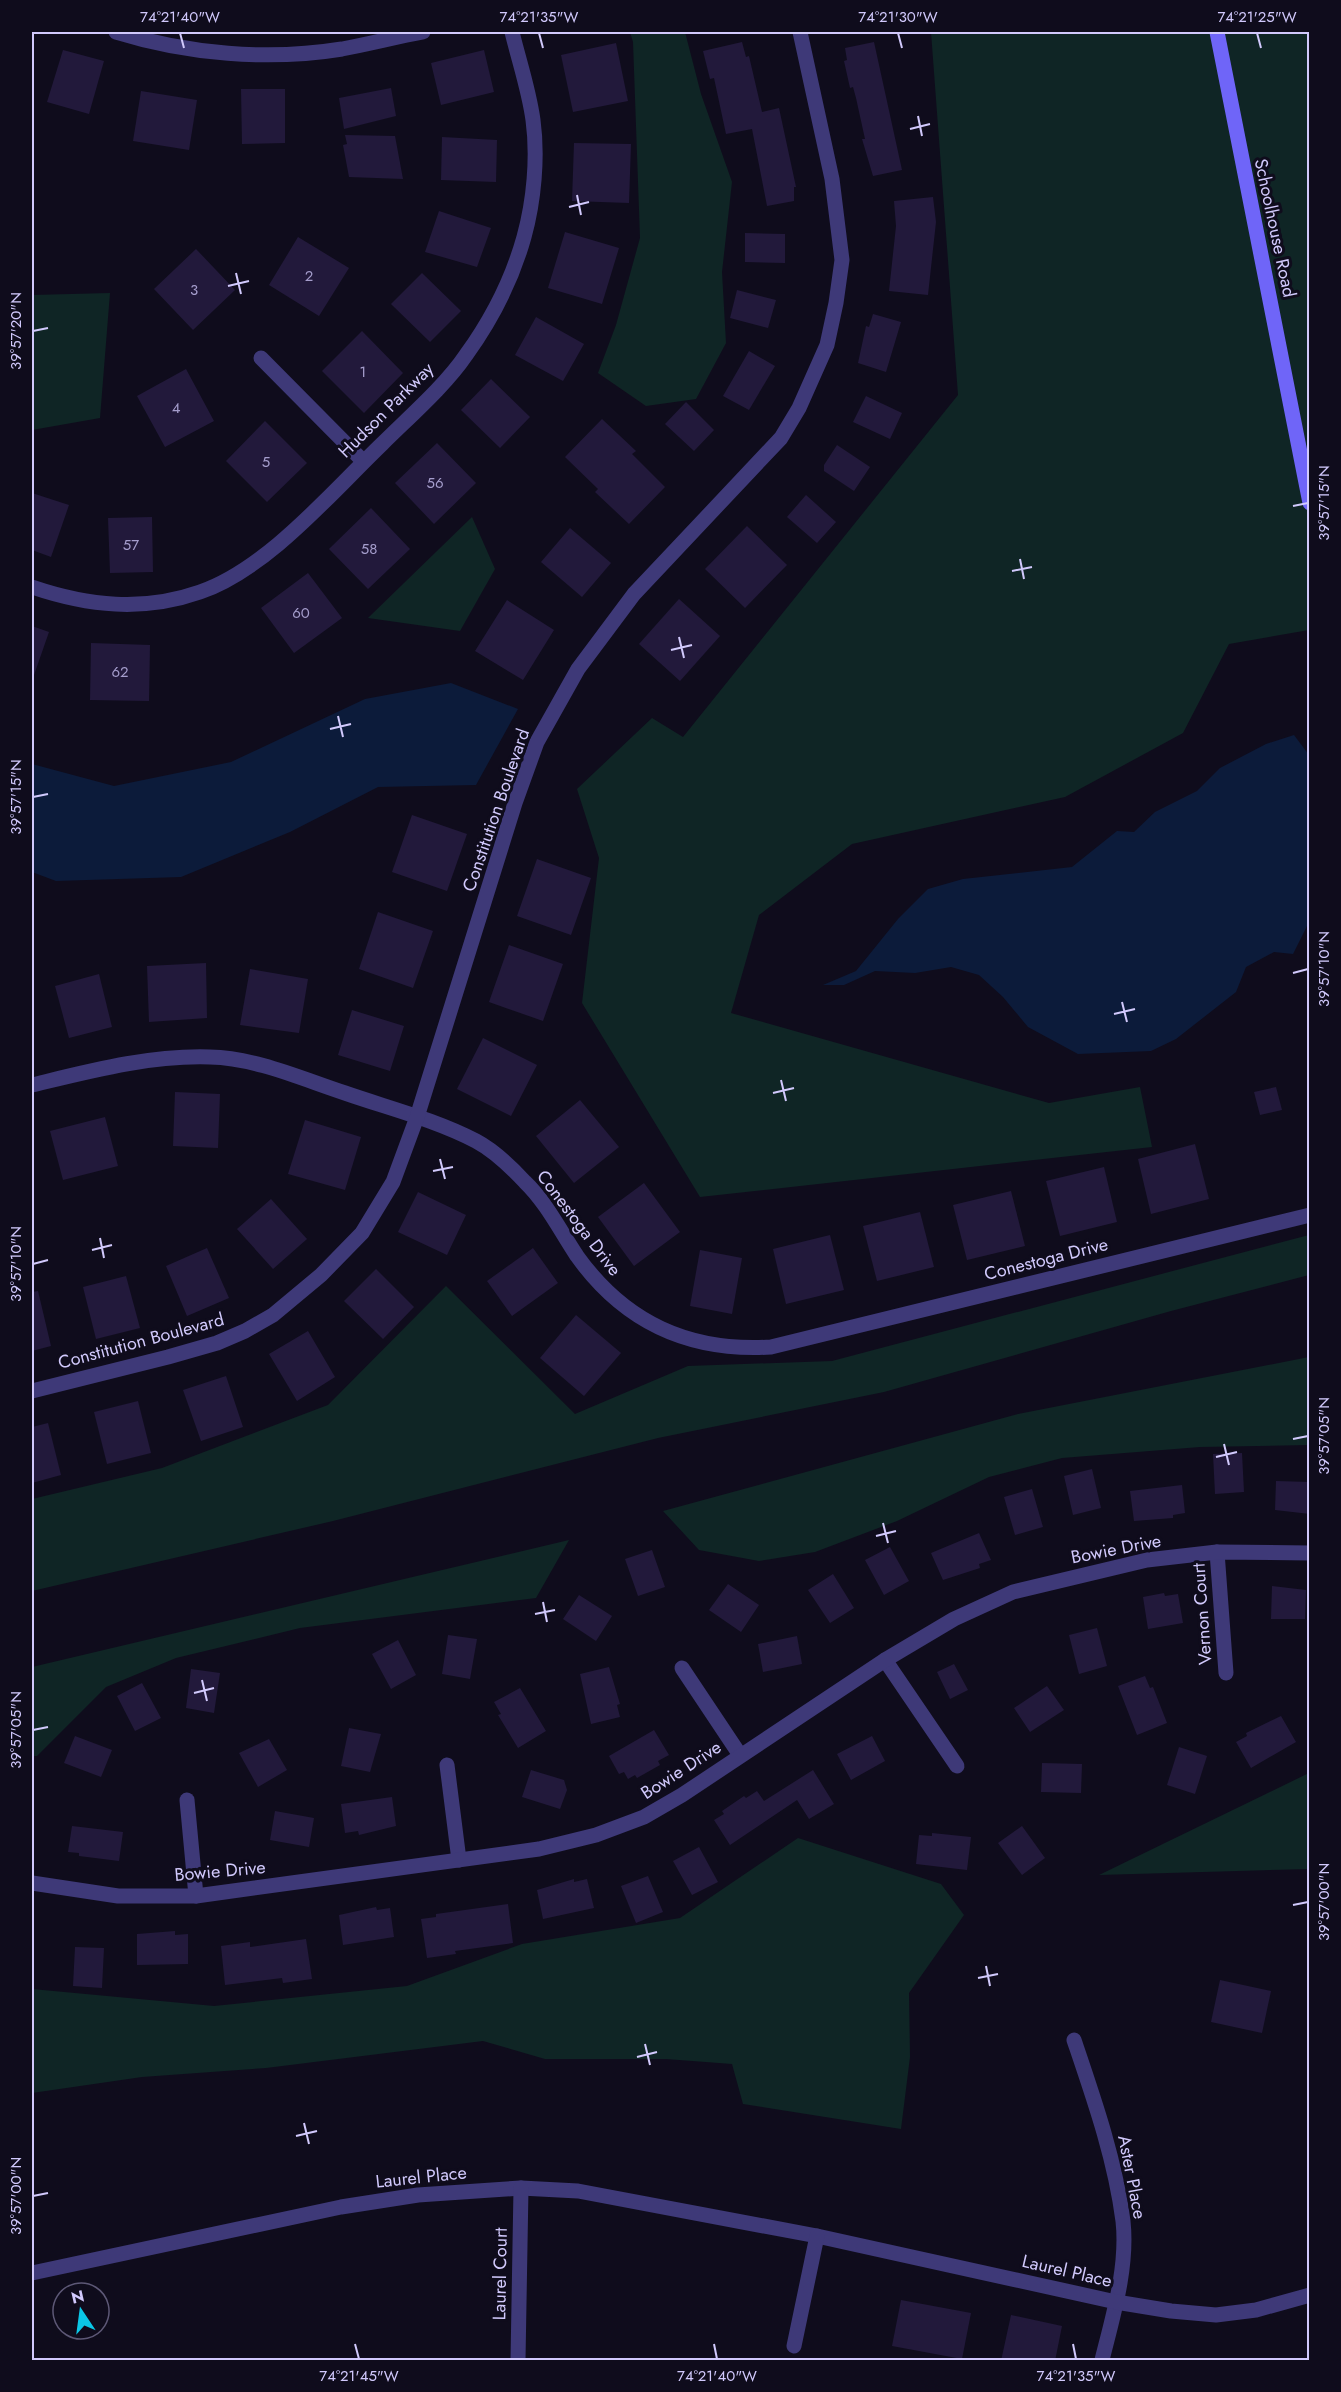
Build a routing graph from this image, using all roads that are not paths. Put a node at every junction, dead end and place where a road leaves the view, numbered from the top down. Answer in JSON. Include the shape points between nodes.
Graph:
{"nodes":[{"id":1,"x":116,"y":32,"type":"edge"},
{"id":2,"x":423,"y":32,"type":"edge"},
{"id":3,"x":512,"y":32,"type":"edge"},
{"id":4,"x":800,"y":32,"type":"edge"},
{"id":5,"x":1217,"y":32,"type":"edge"},
{"id":6,"x":261,"y":358,"type":"dead end"},
{"id":7,"x":363,"y":461,"type":"junction"},
{"id":8,"x":1310,"y":503,"type":"edge"},
{"id":9,"x":32,"y":587,"type":"edge"},
{"id":10,"x":32,"y":1085,"type":"edge"},
{"id":11,"x":417,"y":1117,"type":"junction"},
{"id":12,"x":1310,"y":1215,"type":"edge"},
{"id":13,"x":32,"y":1391,"type":"edge"},
{"id":14,"x":1217,"y":1552,"type":"junction"},
{"id":15,"x":1310,"y":1553,"type":"edge"},
{"id":16,"x":885,"y":1660,"type":"junction"},
{"id":17,"x":682,"y":1668,"type":"dead end"},
{"id":18,"x":1226,"y":1673,"type":"dead end"},
{"id":19,"x":740,"y":1755,"type":"junction"},
{"id":20,"x":447,"y":1765,"type":"dead end"},
{"id":21,"x":957,"y":1766,"type":"dead end"},
{"id":22,"x":188,"y":1800,"type":"dead end"},
{"id":23,"x":459,"y":1860,"type":"junction"},
{"id":24,"x":32,"y":1883,"type":"edge"},
{"id":25,"x":196,"y":1896,"type":"junction"},
{"id":26,"x":1074,"y":2040,"type":"dead end"},
{"id":27,"x":521,"y":2188,"type":"junction"},
{"id":28,"x":817,"y":2236,"type":"junction"},
{"id":29,"x":32,"y":2273,"type":"edge"},
{"id":30,"x":1310,"y":2295,"type":"edge"},
{"id":31,"x":1116,"y":2302,"type":"junction"},
{"id":32,"x":794,"y":2346,"type":"dead end"},
{"id":33,"x":518,"y":2361,"type":"edge"},
{"id":34,"x":1102,"y":2361,"type":"edge"}],
"edges":[{"from":1,"to":2,"type":"street","via":[[175,46],[245,54],[293,54],[342,49]]},
{"from":3,"to":7,"type":"street","name":"Hudson Parkway","via":[[533,120],[534,148],[528,215],[511,276],[496,310],[465,357]]},
{"from":4,"to":11,"type":"street","name":"Constitution Boulevard","via":[[832,179],[842,260],[827,345],[781,438],[634,594],[578,669],[537,742]]},
{"from":5,"to":8,"type":"street","name":"Schoolhouse Road"},
{"from":6,"to":7,"type":"street"},
{"from":7,"to":9,"type":"street","name":"Hudson Parkway","via":[[270,551],[235,576],[201,592],[136,606],[93,604]]},
{"from":10,"to":11,"type":"street","name":"Conestoga Drive","via":[[156,1059],[211,1057],[249,1062]]},
{"from":11,"to":12,"type":"street","name":"Conestoga Drive","via":[[478,1142],[526,1182],[602,1289],[623,1307],[674,1334],[719,1347],[771,1347]]},
{"from":11,"to":13,"type":"street","name":"Constitution Boulevard","via":[[393,1182],[362,1233],[321,1275],[273,1315],[217,1343]]},
{"from":14,"to":15,"type":"street","name":"Bowie Drive"},
{"from":14,"to":16,"type":"street","name":"Bowie Drive","via":[[1147,1560],[1013,1592],[954,1619]]},
{"from":14,"to":18,"type":"street","name":"Vernon Court"},
{"from":16,"to":19,"type":"street","name":"Bowie Drive"},
{"from":16,"to":21,"type":"street"},
{"from":17,"to":19,"type":"street"},
{"from":19,"to":23,"type":"street","name":"Bowie Drive","via":[[644,1817],[596,1835],[539,1849]]},
{"from":20,"to":23,"type":"street"},
{"from":22,"to":25,"type":"street"},
{"from":23,"to":25,"type":"street","name":"Bowie Drive"},
{"from":24,"to":25,"type":"street","name":"Bowie Drive","via":[[118,1896]]},
{"from":26,"to":31,"type":"street","name":"Aster Place","via":[[1106,2139],[1123,2222]]},
{"from":27,"to":28,"type":"street","name":"Laurel Place","via":[[578,2191]]},
{"from":27,"to":29,"type":"street","name":"Laurel Place","via":[[418,2195],[341,2206]]},
{"from":27,"to":33,"type":"street","name":"Laurel Court"},
{"from":28,"to":31,"type":"street","name":"Laurel Place"},
{"from":28,"to":32,"type":"street"},
{"from":30,"to":31,"type":"street","name":"Laurel Place","via":[[1256,2310],[1216,2314]]},
{"from":31,"to":34,"type":"street","name":"Aster Place"}]}
